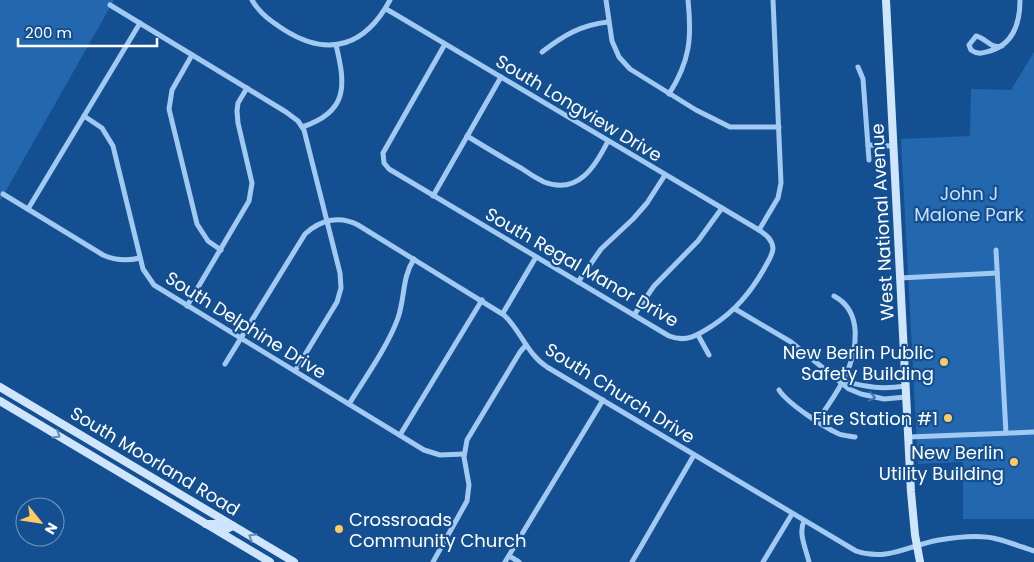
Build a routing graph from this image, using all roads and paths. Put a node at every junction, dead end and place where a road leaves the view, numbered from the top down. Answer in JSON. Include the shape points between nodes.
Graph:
{"nodes":[{"id":1,"x":252,"y":0,"type":"edge"},
{"id":2,"x":390,"y":0,"type":"edge"},
{"id":3,"x":606,"y":0,"type":"edge"},
{"id":4,"x":688,"y":0,"type":"edge"},
{"id":5,"x":772,"y":0,"type":"edge"},
{"id":6,"x":886,"y":0,"type":"edge"},
{"id":7,"x":1020,"y":0,"type":"edge"},
{"id":8,"x":110,"y":5,"type":"dead end"},
{"id":9,"x":386,"y":9,"type":"junction"},
{"id":10,"x":608,"y":22,"type":"junction"},
{"id":11,"x":140,"y":23,"type":"junction"},
{"id":12,"x":445,"y":44,"type":"junction"},
{"id":13,"x":336,"y":45,"type":"junction"},
{"id":14,"x":1002,"y":46,"type":"junction"},
{"id":15,"x":542,"y":52,"type":"dead end"},
{"id":16,"x":192,"y":55,"type":"junction"},
{"id":17,"x":858,"y":67,"type":"dead end"},
{"id":18,"x":501,"y":77,"type":"junction"},
{"id":19,"x":247,"y":88,"type":"junction"},
{"id":20,"x":669,"y":94,"type":"junction"},
{"id":21,"x":84,"y":116,"type":"junction"},
{"id":22,"x":302,"y":127,"type":"junction"},
{"id":23,"x":778,"y":127,"type":"junction"},
{"id":24,"x":467,"y":136,"type":"junction"},
{"id":25,"x":608,"y":141,"type":"junction"},
{"id":26,"x":868,"y":145,"type":"junction"},
{"id":27,"x":893,"y":146,"type":"junction"},
{"id":28,"x":869,"y":160,"type":"dead end"},
{"id":29,"x":665,"y":175,"type":"junction"},
{"id":30,"x":3,"y":194,"type":"dead end"},
{"id":31,"x":434,"y":196,"type":"junction"},
{"id":32,"x":722,"y":208,"type":"junction"},
{"id":33,"x":28,"y":209,"type":"junction"},
{"id":34,"x":327,"y":221,"type":"junction"},
{"id":35,"x":759,"y":230,"type":"junction"},
{"id":36,"x":220,"y":250,"type":"junction"},
{"id":37,"x":996,"y":250,"type":"dead end"},
{"id":38,"x":536,"y":257,"type":"junction"},
{"id":39,"x":140,"y":258,"type":"junction"},
{"id":40,"x":414,"y":259,"type":"junction"},
{"id":41,"x":997,"y":273,"type":"junction"},
{"id":42,"x":900,"y":278,"type":"junction"},
{"id":43,"x":578,"y":282,"type":"junction"},
{"id":44,"x":834,"y":296,"type":"dead end"},
{"id":45,"x":482,"y":300,"type":"junction"},
{"id":46,"x":186,"y":306,"type":"junction"},
{"id":47,"x":735,"y":309,"type":"junction"},
{"id":48,"x":503,"y":314,"type":"junction"},
{"id":49,"x":634,"y":315,"type":"junction"},
{"id":50,"x":698,"y":335,"type":"junction"},
{"id":51,"x":241,"y":338,"type":"junction"},
{"id":52,"x":526,"y":345,"type":"junction"},
{"id":53,"x":709,"y":355,"type":"dead end"},
{"id":54,"x":225,"y":364,"type":"dead end"},
{"id":55,"x":295,"y":371,"type":"junction"},
{"id":56,"x":842,"y":382,"type":"junction"},
{"id":57,"x":906,"y":386,"type":"junction"},
{"id":58,"x":0,"y":387,"type":"edge"},
{"id":59,"x":779,"y":390,"type":"dead end"},
{"id":60,"x":906,"y":397,"type":"junction"},
{"id":61,"x":603,"y":400,"type":"junction"},
{"id":62,"x":0,"y":401,"type":"edge"},
{"id":63,"x":349,"y":404,"type":"junction"},
{"id":64,"x":36,"y":408,"type":"junction"},
{"id":65,"x":30,"y":419,"type":"junction"},
{"id":66,"x":818,"y":421,"type":"junction"},
{"id":67,"x":1034,"y":432,"type":"edge"},
{"id":68,"x":1006,"y":433,"type":"junction"},
{"id":69,"x":400,"y":435,"type":"junction"},
{"id":70,"x":909,"y":436,"type":"junction"},
{"id":71,"x":855,"y":437,"type":"dead end"},
{"id":72,"x":464,"y":454,"type":"junction"},
{"id":73,"x":694,"y":455,"type":"junction"},
{"id":74,"x":189,"y":514,"type":"junction"},
{"id":75,"x":792,"y":514,"type":"junction"},
{"id":76,"x":217,"y":516,"type":"junction"},
{"id":77,"x":804,"y":521,"type":"junction"},
{"id":78,"x":206,"y":524,"type":"junction"},
{"id":79,"x":233,"y":526,"type":"junction"},
{"id":80,"x":917,"y":547,"type":"junction"},
{"id":81,"x":1034,"y":551,"type":"edge"},
{"id":82,"x":509,"y":556,"type":"junction"},
{"id":83,"x":270,"y":562,"type":"edge"},
{"id":84,"x":294,"y":562,"type":"edge"},
{"id":85,"x":433,"y":562,"type":"edge"},
{"id":86,"x":505,"y":562,"type":"edge"},
{"id":87,"x":519,"y":562,"type":"edge"},
{"id":88,"x":632,"y":562,"type":"edge"},
{"id":89,"x":763,"y":562,"type":"edge"},
{"id":90,"x":809,"y":562,"type":"edge"},
{"id":91,"x":920,"y":562,"type":"edge"}],
"edges":[{"from":1,"to":13,"type":"street","via":[[267,19],[295,36],[319,45]]},
{"from":2,"to":9,"type":"street"},
{"from":3,"to":10,"type":"street"},
{"from":4,"to":20,"type":"street","via":[[690,44],[679,77]]},
{"from":5,"to":23,"type":"street"},
{"from":6,"to":27,"type":"main road","name":"West National Avenue"},
{"from":7,"to":14,"type":"street","via":[[1016,27]]},
{"from":8,"to":11,"type":"street"},
{"from":9,"to":12,"type":"street","name":"South Longview Drive"},
{"from":9,"to":13,"type":"street","via":[[365,33]]},
{"from":10,"to":15,"type":"street","via":[[574,30]]},
{"from":10,"to":20,"type":"street","via":[[619,57],[630,69]]},
{"from":11,"to":16,"type":"street"},
{"from":11,"to":21,"type":"street"},
{"from":12,"to":18,"type":"street","name":"South Longview Drive"},
{"from":12,"to":31,"type":"street","name":"South Regal Manor Drive","via":[[383,153],[389,169]]},
{"from":13,"to":22,"type":"street","via":[[343,78],[340,96],[325,117]]},
{"from":14,"to":14,"type":"street","via":[[993,47],[976,36],[969,45],[978,54]]},
{"from":16,"to":19,"type":"street"},
{"from":16,"to":36,"type":"street","via":[[172,90],[170,109],[197,224],[208,241]]},
{"from":17,"to":26,"type":"street","via":[[863,79]]},
{"from":18,"to":24,"type":"street"},
{"from":18,"to":25,"type":"street","name":"South Longview Drive"},
{"from":19,"to":22,"type":"street","via":[[293,117]]},
{"from":19,"to":36,"type":"street","via":[[238,103],[237,117],[251,177],[251,192],[246,207]]},
{"from":20,"to":23,"type":"street","via":[[730,127]]},
{"from":21,"to":33,"type":"street"},
{"from":21,"to":39,"type":"street","name":"South Delphine Drive","via":[[102,128],[113,146]]},
{"from":22,"to":34,"type":"street"},
{"from":23,"to":35,"type":"street","via":[[780,193]]},
{"from":24,"to":25,"type":"street","via":[[540,180],[558,185],[586,176]]},
{"from":24,"to":31,"type":"street"},
{"from":25,"to":29,"type":"street","name":"South Longview Drive"},
{"from":26,"to":27,"type":"street"},
{"from":26,"to":28,"type":"street"},
{"from":27,"to":42,"type":"main road","name":"West National Avenue"},
{"from":29,"to":32,"type":"street","name":"South Longview Drive"},
{"from":29,"to":43,"type":"street","via":[[647,203],[601,249]]},
{"from":30,"to":33,"type":"street"},
{"from":31,"to":38,"type":"street","name":"South Regal Manor Drive"},
{"from":32,"to":35,"type":"street","name":"South Longview Drive"},
{"from":32,"to":49,"type":"street","via":[[698,241],[654,286]]},
{"from":33,"to":39,"type":"street","via":[[110,258]]},
{"from":34,"to":40,"type":"street","name":"South Church Drive","via":[[355,223]]},
{"from":34,"to":51,"type":"street","via":[[304,234]]},
{"from":34,"to":55,"type":"street","via":[[340,273],[340,288],[337,302]]},
{"from":35,"to":47,"type":"street","name":"South Regal Manor Drive","via":[[771,241],[772,254]]},
{"from":36,"to":46,"type":"street"},
{"from":37,"to":41,"type":"street"},
{"from":38,"to":43,"type":"street","name":"South Regal Manor Drive"},
{"from":38,"to":48,"type":"street"},
{"from":39,"to":46,"type":"street","name":"South Delphine Drive","via":[[154,285]]},
{"from":40,"to":45,"type":"street","name":"South Church Drive"},
{"from":40,"to":63,"type":"street","via":[[407,272],[395,326]]},
{"from":41,"to":42,"type":"street"},
{"from":41,"to":68,"type":"street"},
{"from":42,"to":57,"type":"main road","name":"West National Avenue"},
{"from":43,"to":49,"type":"street","name":"South Regal Manor Drive"},
{"from":44,"to":56,"type":"street","via":[[850,309],[855,329],[853,355]]},
{"from":45,"to":48,"type":"street","name":"South Church Drive"},
{"from":45,"to":69,"type":"street"},
{"from":46,"to":51,"type":"street","name":"South Delphine Drive"},
{"from":47,"to":50,"type":"street","name":"South Regal Manor Drive"},
{"from":47,"to":56,"type":"street","via":[[777,333]]},
{"from":48,"to":52,"type":"street","name":"South Church Drive"},
{"from":49,"to":50,"type":"street","name":"South Regal Manor Drive","via":[[675,338]]},
{"from":50,"to":53,"type":"street"},
{"from":51,"to":54,"type":"street"},
{"from":51,"to":55,"type":"street","name":"South Delphine Drive"},
{"from":52,"to":61,"type":"street","name":"South Church Drive","via":[[541,363]]},
{"from":52,"to":72,"type":"street","via":[[470,435]]},
{"from":55,"to":63,"type":"street","name":"South Delphine Drive"},
{"from":56,"to":57,"type":"street","via":[[877,388]]},
{"from":56,"to":60,"type":"street","one_way":true,"via":[[861,394],[884,399]]},
{"from":56,"to":66,"type":"street"},
{"from":57,"to":60,"type":"main road","name":"West National Avenue"},
{"from":58,"to":64,"type":"main road","name":"South Moorland Road"},
{"from":59,"to":66,"type":"street","via":[[789,402]]},
{"from":60,"to":70,"type":"main road","name":"West National Avenue"},
{"from":61,"to":73,"type":"street","name":"South Church Drive"},
{"from":61,"to":82,"type":"street"},
{"from":62,"to":65,"type":"main road","name":"South Moorland Road"},
{"from":63,"to":69,"type":"street","name":"South Delphine Drive"},
{"from":64,"to":65,"type":"main road"},
{"from":64,"to":76,"type":"main road","name":"South Moorland Road"},
{"from":65,"to":74,"type":"main road","name":"South Moorland Road","one_way":true},
{"from":66,"to":71,"type":"street","via":[[839,434]]},
{"from":67,"to":68,"type":"street"},
{"from":68,"to":70,"type":"street"},
{"from":69,"to":72,"type":"street","name":"South Delphine Drive","via":[[432,453],[446,456]]},
{"from":70,"to":80,"type":"main road","name":"West National Avenue"},
{"from":72,"to":85,"type":"street","via":[[469,485],[467,502]]},
{"from":73,"to":75,"type":"street","name":"South Church Drive"},
{"from":73,"to":88,"type":"street"},
{"from":74,"to":76,"type":"main road","via":[[196,509]]},
{"from":74,"to":78,"type":"main road","name":"South Moorland Road"},
{"from":75,"to":77,"type":"street","name":"South Church Drive"},
{"from":75,"to":89,"type":"street"},
{"from":76,"to":79,"type":"main road","name":"South Moorland Road"},
{"from":77,"to":80,"type":"street","name":"South Church Drive","via":[[869,556],[900,553]]},
{"from":77,"to":90,"type":"street","via":[[801,532]]},
{"from":78,"to":79,"type":"main road","via":[[227,529]]},
{"from":78,"to":83,"type":"main road","name":"South Moorland Road"},
{"from":84,"to":79,"type":"main road","name":"South Moorland Road","one_way":true},
{"from":80,"to":81,"type":"street","name":"South Church Drive","via":[[937,540],[986,537]]},
{"from":80,"to":91,"type":"main road","name":"West National Avenue"},
{"from":82,"to":86,"type":"street"},
{"from":82,"to":87,"type":"street"}]}
